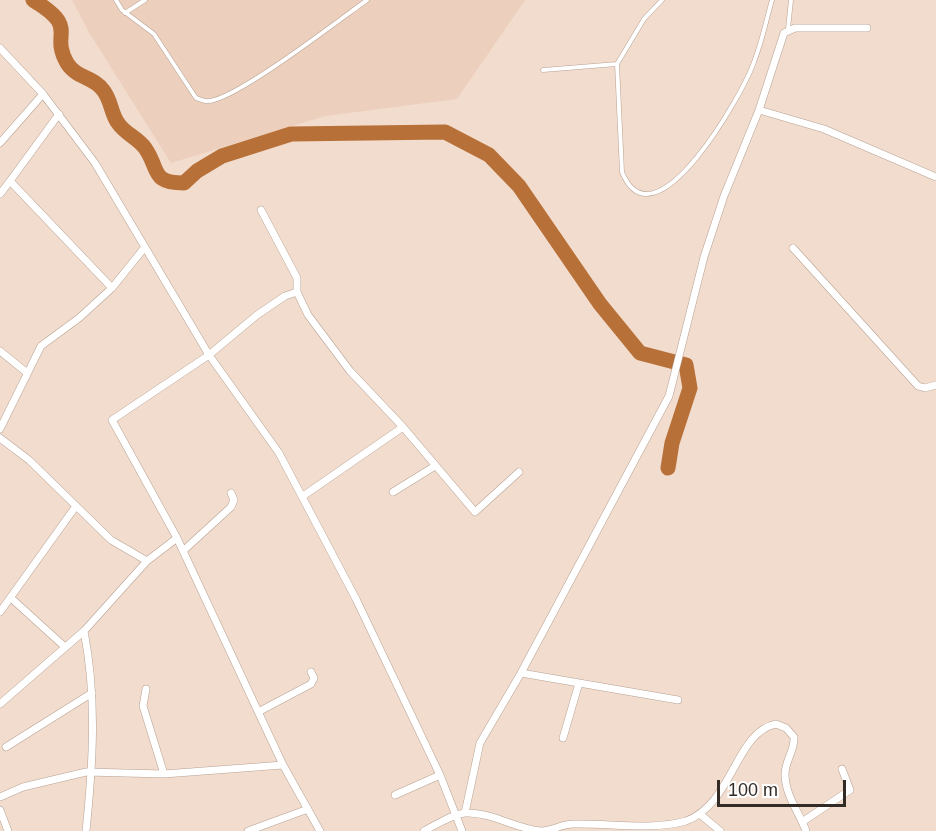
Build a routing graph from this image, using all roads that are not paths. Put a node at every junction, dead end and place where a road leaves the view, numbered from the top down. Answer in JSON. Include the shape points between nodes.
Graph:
{"nodes":[{"id":1,"x":116,"y":0,"type":"edge"},
{"id":2,"x":145,"y":0,"type":"edge"},
{"id":3,"x":367,"y":0,"type":"edge"},
{"id":4,"x":662,"y":0,"type":"edge"},
{"id":5,"x":772,"y":0,"type":"edge"},
{"id":6,"x":791,"y":0,"type":"edge"},
{"id":7,"x":125,"y":13,"type":"junction"},
{"id":8,"x":867,"y":28,"type":"dead end"},
{"id":9,"x":788,"y":29,"type":"junction"},
{"id":10,"x":0,"y":48,"type":"edge"},
{"id":11,"x":617,"y":64,"type":"junction"},
{"id":12,"x":543,"y":70,"type":"dead end"},
{"id":13,"x":43,"y":94,"type":"junction"},
{"id":14,"x":759,"y":110,"type":"junction"},
{"id":15,"x":59,"y":114,"type":"junction"},
{"id":16,"x":0,"y":143,"type":"edge"},
{"id":17,"x":936,"y":177,"type":"edge"},
{"id":18,"x":10,"y":181,"type":"junction"},
{"id":19,"x":0,"y":194,"type":"edge"},
{"id":20,"x":261,"y":210,"type":"dead end"},
{"id":21,"x":145,"y":247,"type":"junction"},
{"id":22,"x":793,"y":248,"type":"dead end"},
{"id":23,"x":112,"y":288,"type":"junction"},
{"id":24,"x":297,"y":292,"type":"junction"},
{"id":25,"x":0,"y":351,"type":"edge"},
{"id":26,"x":209,"y":355,"type":"junction"},
{"id":27,"x":26,"y":372,"type":"junction"},
{"id":28,"x":936,"y":385,"type":"edge"},
{"id":29,"x":403,"y":427,"type":"junction"},
{"id":30,"x":0,"y":429,"type":"edge"},
{"id":31,"x":0,"y":438,"type":"edge"},
{"id":32,"x":435,"y":466,"type":"junction"},
{"id":33,"x":519,"y":472,"type":"dead end"},
{"id":34,"x":393,"y":492,"type":"dead end"},
{"id":35,"x":231,"y":493,"type":"dead end"},
{"id":36,"x":303,"y":496,"type":"junction"},
{"id":37,"x":76,"y":506,"type":"junction"},
{"id":38,"x":177,"y":538,"type":"junction"},
{"id":39,"x":183,"y":551,"type":"junction"},
{"id":40,"x":147,"y":561,"type":"junction"},
{"id":41,"x":10,"y":598,"type":"junction"},
{"id":42,"x":0,"y":612,"type":"edge"},
{"id":43,"x":84,"y":631,"type":"junction"},
{"id":44,"x":65,"y":647,"type":"junction"},
{"id":45,"x":311,"y":672,"type":"dead end"},
{"id":46,"x":521,"y":673,"type":"junction"},
{"id":47,"x":579,"y":683,"type":"junction"},
{"id":48,"x":146,"y":689,"type":"dead end"},
{"id":49,"x":92,"y":693,"type":"junction"},
{"id":50,"x":678,"y":700,"type":"dead end"},
{"id":51,"x":0,"y":704,"type":"edge"},
{"id":52,"x":260,"y":711,"type":"junction"},
{"id":53,"x":564,"y":738,"type":"dead end"},
{"id":54,"x":6,"y":747,"type":"dead end"},
{"id":55,"x":284,"y":765,"type":"junction"},
{"id":56,"x":842,"y":769,"type":"dead end"},
{"id":57,"x":92,"y":772,"type":"junction"},
{"id":58,"x":164,"y":774,"type":"junction"},
{"id":59,"x":440,"y":775,"type":"junction"},
{"id":60,"x":395,"y":795,"type":"dead end"},
{"id":61,"x":0,"y":797,"type":"edge"},
{"id":62,"x":308,"y":809,"type":"junction"},
{"id":63,"x":0,"y":810,"type":"edge"},
{"id":64,"x":461,"y":815,"type":"junction"},
{"id":65,"x":701,"y":815,"type":"junction"},
{"id":66,"x":802,"y":822,"type":"junction"},
{"id":67,"x":640,"y":830,"type":"edge"},
{"id":68,"x":8,"y":831,"type":"edge"},
{"id":69,"x":86,"y":831,"type":"edge"},
{"id":70,"x":248,"y":831,"type":"edge"},
{"id":71,"x":320,"y":831,"type":"edge"},
{"id":72,"x":424,"y":831,"type":"edge"},
{"id":73,"x":462,"y":831,"type":"edge"},
{"id":74,"x":720,"y":831,"type":"edge"},
{"id":75,"x":806,"y":831,"type":"edge"}],
"edges":[{"from":1,"to":7,"type":"lane"},
{"from":2,"to":7,"type":"lane"},
{"from":3,"to":7,"type":"lane","via":[[245,84],[223,98],[207,102],[196,98],[154,34]]},
{"from":4,"to":11,"type":"lane","via":[[644,19]]},
{"from":5,"to":11,"type":"lane","via":[[754,63],[721,126],[671,183],[645,196],[628,186],[622,172]]},
{"from":6,"to":9,"type":"lane"},
{"from":8,"to":9,"type":"street"},
{"from":9,"to":14,"type":"street"},
{"from":10,"to":13,"type":"street"},
{"from":11,"to":12,"type":"lane"},
{"from":13,"to":15,"type":"street"},
{"from":13,"to":16,"type":"street"},
{"from":14,"to":17,"type":"street","via":[[824,129]]},
{"from":14,"to":46,"type":"street","via":[[704,257],[669,396]]},
{"from":15,"to":18,"type":"street"},
{"from":15,"to":21,"type":"street","via":[[95,163]]},
{"from":18,"to":19,"type":"street"},
{"from":18,"to":23,"type":"street"},
{"from":20,"to":24,"type":"street","via":[[297,278]]},
{"from":21,"to":23,"type":"street"},
{"from":21,"to":26,"type":"street"},
{"from":22,"to":28,"type":"street","via":[[918,386]]},
{"from":23,"to":27,"type":"street","via":[[41,346]]},
{"from":24,"to":26,"type":"street","via":[[257,315]]},
{"from":24,"to":29,"type":"street","via":[[308,315],[350,371]]},
{"from":25,"to":27,"type":"street"},
{"from":26,"to":36,"type":"street","via":[[279,453]]},
{"from":26,"to":38,"type":"street","via":[[112,420]]},
{"from":27,"to":30,"type":"street"},
{"from":29,"to":32,"type":"street"},
{"from":29,"to":36,"type":"street"},
{"from":31,"to":37,"type":"street","via":[[30,460]]},
{"from":32,"to":33,"type":"street","via":[[475,512]]},
{"from":32,"to":34,"type":"street"},
{"from":35,"to":39,"type":"street","via":[[231,507]]},
{"from":36,"to":59,"type":"street"},
{"from":37,"to":40,"type":"street","via":[[111,540]]},
{"from":37,"to":41,"type":"street"},
{"from":38,"to":39,"type":"street"},
{"from":38,"to":40,"type":"street"},
{"from":39,"to":52,"type":"street"},
{"from":40,"to":43,"type":"street"},
{"from":41,"to":42,"type":"street"},
{"from":41,"to":44,"type":"street"},
{"from":43,"to":44,"type":"street"},
{"from":43,"to":49,"type":"street"},
{"from":44,"to":51,"type":"street"},
{"from":45,"to":52,"type":"street","via":[[311,684]]},
{"from":46,"to":47,"type":"street"},
{"from":46,"to":64,"type":"street","via":[[480,742]]},
{"from":47,"to":50,"type":"street"},
{"from":47,"to":53,"type":"street"},
{"from":48,"to":58,"type":"street","via":[[143,706]]},
{"from":49,"to":54,"type":"street"},
{"from":49,"to":57,"type":"street"},
{"from":52,"to":55,"type":"street"},
{"from":55,"to":58,"type":"street"},
{"from":55,"to":62,"type":"street"},
{"from":56,"to":66,"type":"street","via":[[850,790]]},
{"from":57,"to":58,"type":"street"},
{"from":57,"to":61,"type":"street","via":[[23,787]]},
{"from":57,"to":69,"type":"street"},
{"from":59,"to":60,"type":"street"},
{"from":59,"to":64,"type":"street"},
{"from":62,"to":70,"type":"street"},
{"from":62,"to":71,"type":"street"},
{"from":63,"to":68,"type":"street"},
{"from":64,"to":67,"type":"street","via":[[488,816],[543,831],[572,824]]},
{"from":64,"to":72,"type":"street"},
{"from":64,"to":73,"type":"street"},
{"from":65,"to":66,"type":"street","via":[[722,792],[737,761],[758,734],[777,724],[794,737],[785,781]]},
{"from":65,"to":67,"type":"street"},
{"from":65,"to":74,"type":"street"},
{"from":66,"to":75,"type":"street"}]}
